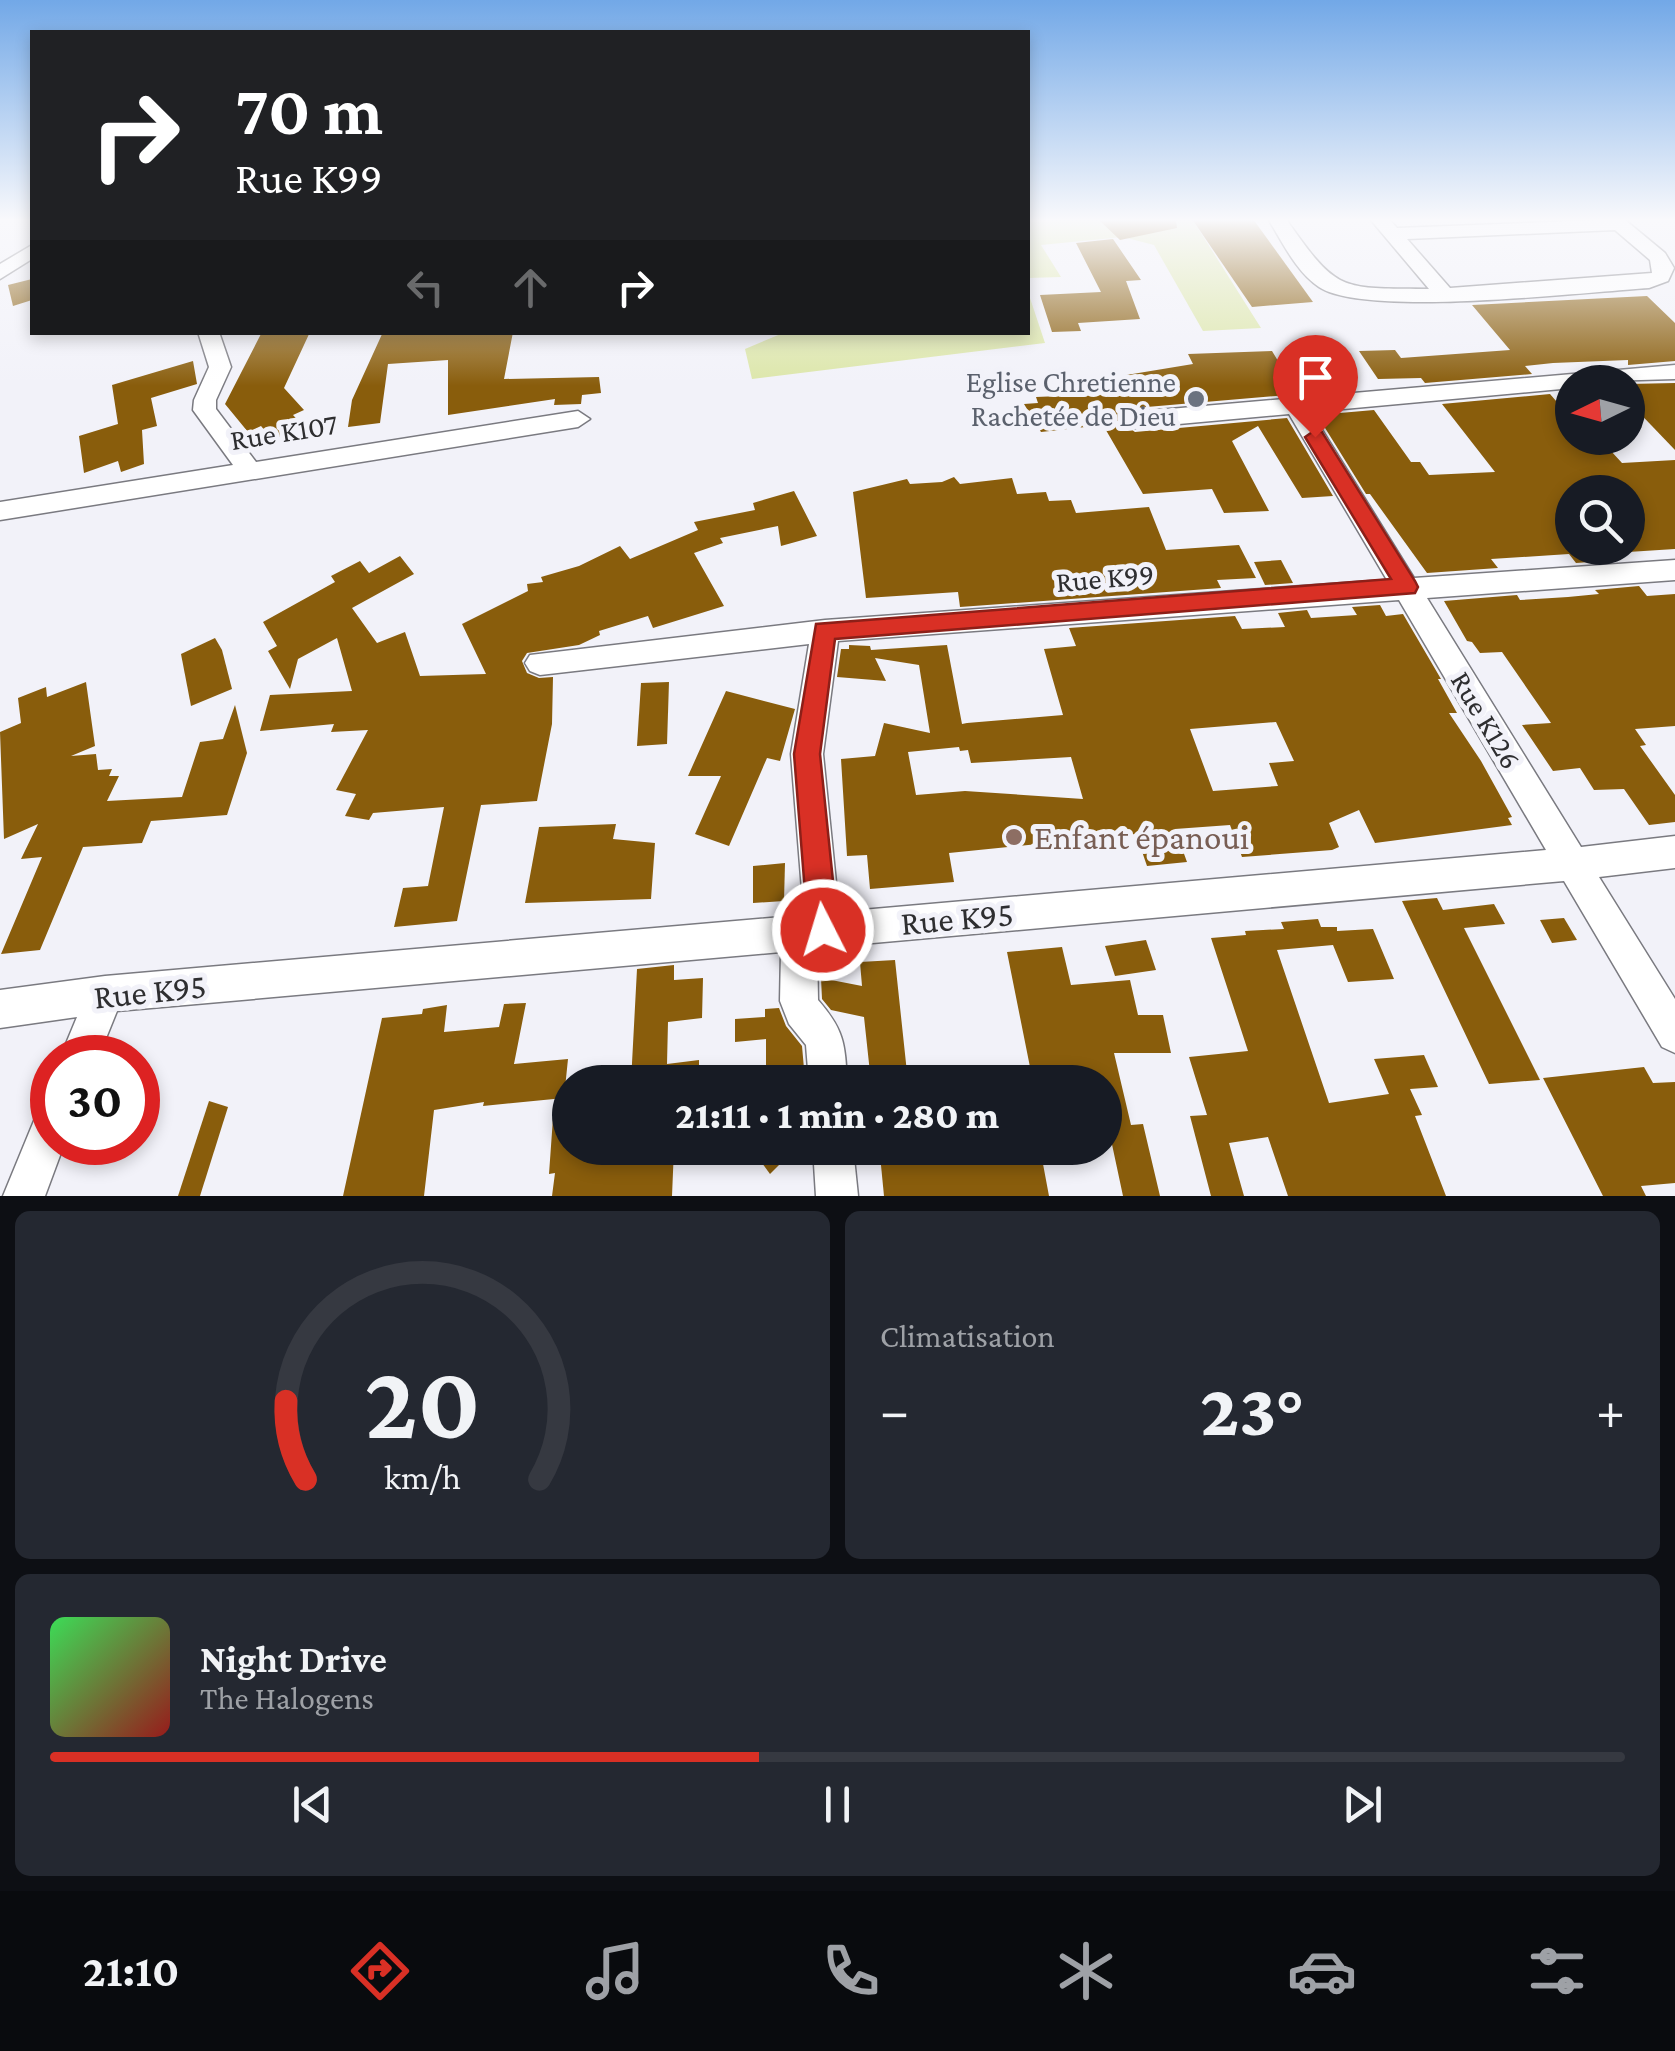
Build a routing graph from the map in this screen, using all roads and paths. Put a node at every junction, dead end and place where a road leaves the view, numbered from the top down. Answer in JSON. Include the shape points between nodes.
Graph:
{"nodes":[{"id":1,"x":1318,"y":275,"type":"edge"},
{"id":2,"x":1427,"y":275,"type":"edge"},
{"id":3,"x":1662,"y":275,"type":"edge"},
{"id":4,"x":1443,"y":293,"type":"junction"},
{"id":5,"x":209,"y":335,"type":"edge"},
{"id":6,"x":1675,"y":372,"type":"edge"},
{"id":7,"x":1296,"y":407,"type":"junction"},
{"id":8,"x":578,"y":419,"type":"dead end"},
{"id":9,"x":1135,"y":420,"type":"dead end"},
{"id":10,"x":250,"y":470,"type":"junction"},
{"id":11,"x":0,"y":510,"type":"edge"},
{"id":12,"x":1675,"y":570,"type":"edge"},
{"id":13,"x":1407,"y":587,"type":"junction"},
{"id":14,"x":824,"y":631,"type":"junction"},
{"id":15,"x":540,"y":663,"type":"dead end"},
{"id":16,"x":1675,"y":852,"type":"edge"},
{"id":17,"x":1573,"y":864,"type":"junction"},
{"id":18,"x":811,"y":931,"type":"junction"},
{"id":19,"x":105,"y":994,"type":"junction"},
{"id":20,"x":0,"y":1008,"type":"edge"},
{"id":21,"x":1675,"y":1034,"type":"edge"},
{"id":22,"x":89,"y":1035,"type":"edge"},
{"id":23,"x":827,"y":1065,"type":"edge"},
{"id":24,"x":36,"y":1165,"type":"edge"},
{"id":25,"x":834,"y":1165,"type":"edge"},
{"id":26,"x":24,"y":1196,"type":"edge"},
{"id":27,"x":836,"y":1196,"type":"edge"}],
"edges":[{"from":1,"to":4,"type":"street","via":[[1330,286],[1375,297]]},
{"from":2,"to":4,"type":"street"},
{"from":3,"to":4,"type":"street","via":[[1649,282]]},
{"from":5,"to":10,"type":"street","via":[[220,367],[205,410]]},
{"from":6,"to":7,"type":"street"},
{"from":7,"to":9,"type":"street"},
{"from":7,"to":13,"type":"street","name":"Rue K126"},
{"from":8,"to":10,"type":"street","name":"Rue K107"},
{"from":10,"to":11,"type":"street","name":"Rue K107"},
{"from":12,"to":13,"type":"street","name":"Rue K99"},
{"from":13,"to":14,"type":"street","name":"Rue K99"},
{"from":13,"to":17,"type":"street","name":"Rue K126"},
{"from":14,"to":15,"type":"street","name":"Rue K99"},
{"from":14,"to":18,"type":"street","via":[[807,754]]},
{"from":16,"to":17,"type":"street","name":"Rue K95"},
{"from":17,"to":18,"type":"street","name":"Rue K95"},
{"from":17,"to":21,"type":"street","name":"Rue K126"},
{"from":18,"to":19,"type":"street","name":"Rue K95"},
{"from":18,"to":23,"type":"street","via":[[799,1001],[825,1037]]},
{"from":19,"to":20,"type":"street","name":"Rue K95"},
{"from":19,"to":22,"type":"street"},
{"from":24,"to":26,"type":"street"},
{"from":25,"to":27,"type":"street"}]}
